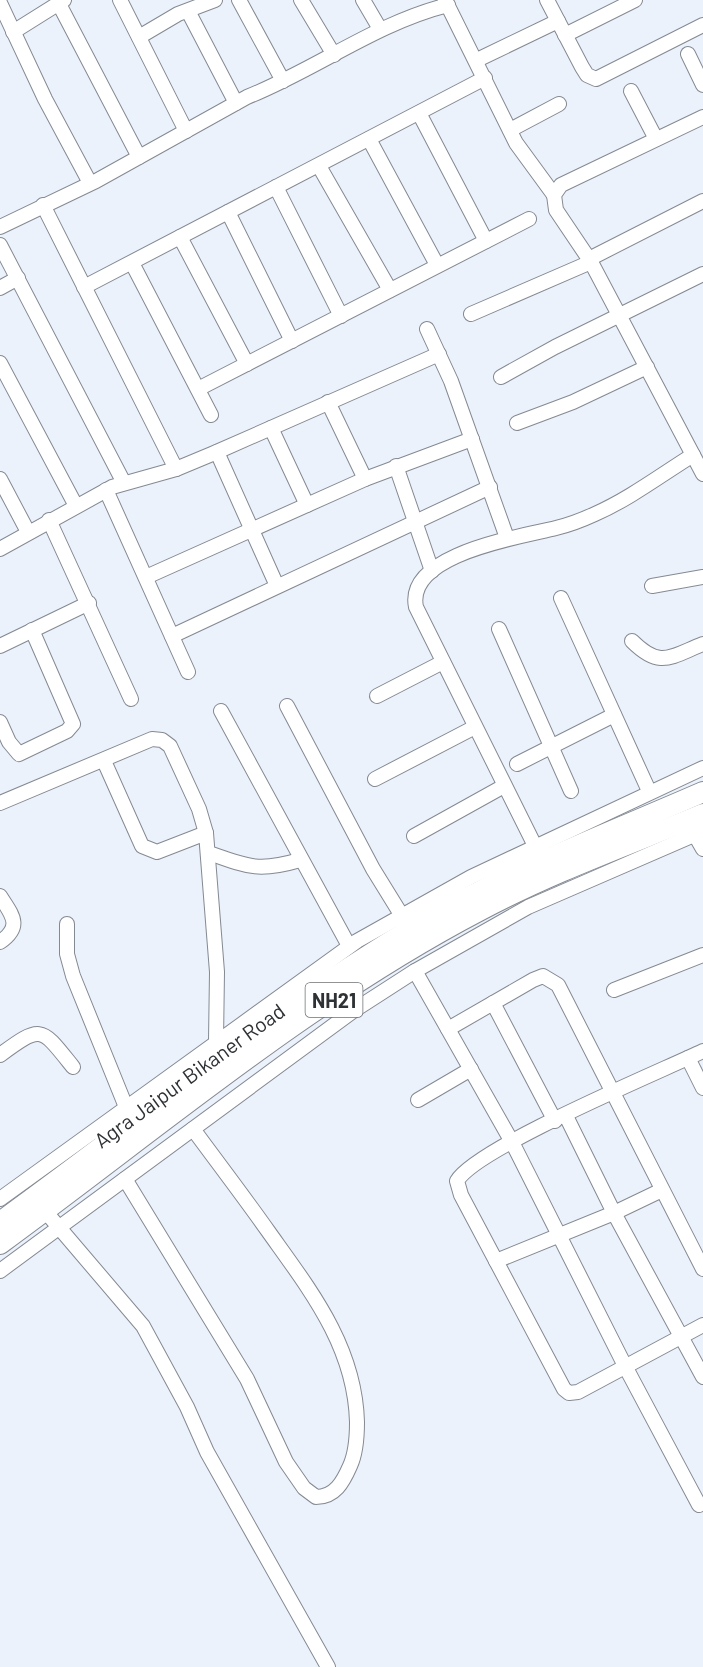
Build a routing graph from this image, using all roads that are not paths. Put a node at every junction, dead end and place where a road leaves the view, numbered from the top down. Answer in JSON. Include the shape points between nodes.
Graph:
{"nodes":[{"id":1,"x":120,"y":0,"type":"edge"},
{"id":2,"x":215,"y":0,"type":"edge"},
{"id":3,"x":239,"y":0,"type":"edge"},
{"id":4,"x":301,"y":0,"type":"edge"},
{"id":5,"x":363,"y":0,"type":"edge"},
{"id":6,"x":547,"y":0,"type":"edge"},
{"id":7,"x":634,"y":0,"type":"edge"},
{"id":8,"x":62,"y":2,"type":"edge"},
{"id":9,"x":0,"y":3,"type":"edge"},
{"id":10,"x":446,"y":3,"type":"edge"},
{"id":11,"x":188,"y":11,"type":"junction"},
{"id":12,"x":558,"y":21,"type":"junction"},
{"id":13,"x":703,"y":25,"type":"edge"},
{"id":14,"x":380,"y":29,"type":"junction"},
{"id":15,"x":13,"y":32,"type":"junction"},
{"id":16,"x":565,"y":35,"type":"junction"},
{"id":17,"x":139,"y":37,"type":"junction"},
{"id":18,"x":688,"y":54,"type":"dead end"},
{"id":19,"x":334,"y":55,"type":"junction"},
{"id":20,"x":477,"y":60,"type":"junction"},
{"id":21,"x":485,"y":78,"type":"junction"},
{"id":22,"x":283,"y":81,"type":"junction"},
{"id":23,"x":703,"y":85,"type":"edge"},
{"id":24,"x":631,"y":92,"type":"dead end"},
{"id":25,"x":236,"y":103,"type":"junction"},
{"id":26,"x":559,"y":104,"type":"dead end"},
{"id":27,"x":419,"y":113,"type":"junction"},
{"id":28,"x":703,"y":117,"type":"edge"},
{"id":29,"x":510,"y":130,"type":"junction"},
{"id":30,"x":186,"y":131,"type":"junction"},
{"id":31,"x":369,"y":139,"type":"junction"},
{"id":32,"x":656,"y":139,"type":"junction"},
{"id":33,"x":139,"y":157,"type":"junction"},
{"id":34,"x":318,"y":165,"type":"junction"},
{"id":35,"x":90,"y":183,"type":"junction"},
{"id":36,"x":276,"y":188,"type":"junction"},
{"id":37,"x":554,"y":195,"type":"junction"},
{"id":38,"x":703,"y":201,"type":"edge"},
{"id":39,"x":44,"y":205,"type":"junction"},
{"id":40,"x":228,"y":212,"type":"junction"},
{"id":41,"x":529,"y":219,"type":"dead end"},
{"id":42,"x":0,"y":227,"type":"edge"},
{"id":43,"x":180,"y":237,"type":"junction"},
{"id":44,"x":486,"y":241,"type":"junction"},
{"id":45,"x":0,"y":245,"type":"edge"},
{"id":46,"x":590,"y":260,"type":"junction"},
{"id":47,"x":132,"y":263,"type":"junction"},
{"id":48,"x":437,"y":265,"type":"junction"},
{"id":49,"x":703,"y":274,"type":"edge"},
{"id":50,"x":18,"y":278,"type":"junction"},
{"id":51,"x":84,"y":287,"type":"junction"},
{"id":52,"x":0,"y":288,"type":"edge"},
{"id":53,"x":390,"y":290,"type":"junction"},
{"id":54,"x":471,"y":314,"type":"dead end"},
{"id":55,"x":341,"y":316,"type":"junction"},
{"id":56,"x":620,"y":316,"type":"junction"},
{"id":57,"x":427,"y":329,"type":"dead end"},
{"id":58,"x":292,"y":341,"type":"junction"},
{"id":59,"x":439,"y":354,"type":"junction"},
{"id":60,"x":0,"y":363,"type":"edge"},
{"id":61,"x":247,"y":364,"type":"junction"},
{"id":62,"x":647,"y":367,"type":"junction"},
{"id":63,"x":501,"y":377,"type":"dead end"},
{"id":64,"x":6,"y":387,"type":"edge"},
{"id":65,"x":198,"y":389,"type":"junction"},
{"id":66,"x":328,"y":402,"type":"junction"},
{"id":67,"x":211,"y":415,"type":"dead end"},
{"id":68,"x":517,"y":423,"type":"dead end"},
{"id":69,"x":271,"y":428,"type":"junction"},
{"id":70,"x":472,"y":439,"type":"junction"},
{"id":71,"x":217,"y":453,"type":"junction"},
{"id":72,"x":693,"y":455,"type":"junction"},
{"id":73,"x":396,"y":466,"type":"junction"},
{"id":74,"x":176,"y":469,"type":"junction"},
{"id":75,"x":703,"y":474,"type":"edge"},
{"id":76,"x":0,"y":479,"type":"edge"},
{"id":77,"x":365,"y":479,"type":"junction"},
{"id":78,"x":124,"y":483,"type":"junction"},
{"id":79,"x":490,"y":487,"type":"junction"},
{"id":80,"x":106,"y":490,"type":"junction"},
{"id":81,"x":307,"y":504,"type":"junction"},
{"id":82,"x":76,"y":506,"type":"junction"},
{"id":83,"x":50,"y":520,"type":"junction"},
{"id":84,"x":414,"y":523,"type":"junction"},
{"id":85,"x":252,"y":529,"type":"junction"},
{"id":86,"x":28,"y":532,"type":"junction"},
{"id":87,"x":507,"y":538,"type":"junction"},
{"id":88,"x":0,"y":549,"type":"edge"},
{"id":89,"x":432,"y":571,"type":"junction"},
{"id":90,"x":146,"y":577,"type":"junction"},
{"id":91,"x":703,"y":577,"type":"edge"},
{"id":92,"x":652,"y":585,"type":"dead end"},
{"id":93,"x":278,"y":586,"type":"junction"},
{"id":94,"x":561,"y":598,"type":"dead end"},
{"id":95,"x":89,"y":603,"type":"junction"},
{"id":96,"x":499,"y":629,"type":"dead end"},
{"id":97,"x":32,"y":630,"type":"junction"},
{"id":98,"x":172,"y":636,"type":"junction"},
{"id":99,"x":632,"y":641,"type":"dead end"},
{"id":100,"x":703,"y":644,"type":"edge"},
{"id":101,"x":0,"y":646,"type":"edge"},
{"id":102,"x":443,"y":663,"type":"junction"},
{"id":103,"x":188,"y":672,"type":"dead end"},
{"id":104,"x":377,"y":696,"type":"dead end"},
{"id":105,"x":131,"y":699,"type":"dead end"},
{"id":106,"x":287,"y":706,"type":"dead end"},
{"id":107,"x":221,"y":711,"type":"dead end"},
{"id":108,"x":614,"y":714,"type":"junction"},
{"id":109,"x":0,"y":722,"type":"edge"},
{"id":110,"x":475,"y":727,"type":"junction"},
{"id":111,"x":552,"y":745,"type":"junction"},
{"id":112,"x":104,"y":761,"type":"junction"},
{"id":113,"x":517,"y":764,"type":"dead end"},
{"id":114,"x":703,"y":768,"type":"edge"},
{"id":115,"x":375,"y":779,"type":"dead end"},
{"id":116,"x":504,"y":786,"type":"junction"},
{"id":117,"x":571,"y":790,"type":"dead end"},
{"id":118,"x":649,"y":791,"type":"junction"},
{"id":119,"x":703,"y":792,"type":"edge"},
{"id":120,"x":0,"y":803,"type":"edge"},
{"id":121,"x":703,"y":814,"type":"edge"},
{"id":122,"x":206,"y":833,"type":"junction"},
{"id":123,"x":699,"y":833,"type":"edge"},
{"id":124,"x":414,"y":836,"type":"dead end"},
{"id":125,"x":535,"y":846,"type":"junction"},
{"id":126,"x":703,"y":849,"type":"edge"},
{"id":127,"x":209,"y":853,"type":"junction"},
{"id":128,"x":300,"y":860,"type":"junction"},
{"id":129,"x":0,"y":896,"type":"edge"},
{"id":130,"x":402,"y":916,"type":"junction"},
{"id":131,"x":67,"y":924,"type":"dead end"},
{"id":132,"x":0,"y":942,"type":"edge"},
{"id":133,"x":349,"y":946,"type":"junction"},
{"id":134,"x":703,"y":955,"type":"edge"},
{"id":135,"x":415,"y":970,"type":"junction"},
{"id":136,"x":614,"y":990,"type":"dead end"},
{"id":137,"x":493,"y":1004,"type":"junction"},
{"id":138,"x":448,"y":1029,"type":"junction"},
{"id":139,"x":216,"y":1041,"type":"junction"},
{"id":140,"x":703,"y":1051,"type":"edge"},
{"id":141,"x":0,"y":1055,"type":"edge"},
{"id":142,"x":688,"y":1058,"type":"junction"},
{"id":143,"x":73,"y":1066,"type":"dead end"},
{"id":144,"x":471,"y":1069,"type":"junction"},
{"id":145,"x":703,"y":1088,"type":"edge"},
{"id":146,"x":613,"y":1093,"type":"junction"},
{"id":147,"x":417,"y":1100,"type":"dead end"},
{"id":148,"x":126,"y":1107,"type":"junction"},
{"id":149,"x":560,"y":1118,"type":"junction"},
{"id":150,"x":193,"y":1129,"type":"junction"},
{"id":151,"x":512,"y":1142,"type":"junction"},
{"id":152,"x":125,"y":1179,"type":"junction"},
{"id":153,"x":662,"y":1190,"type":"junction"},
{"id":154,"x":0,"y":1199,"type":"edge"},
{"id":155,"x":45,"y":1211,"type":"junction"},
{"id":156,"x":614,"y":1213,"type":"junction"},
{"id":157,"x":0,"y":1222,"type":"edge"},
{"id":158,"x":58,"y":1229,"type":"junction"},
{"id":159,"x":558,"y":1235,"type":"junction"},
{"id":160,"x":0,"y":1244,"type":"edge"},
{"id":161,"x":496,"y":1261,"type":"junction"},
{"id":162,"x":703,"y":1269,"type":"edge"},
{"id":163,"x":0,"y":1271,"type":"edge"},
{"id":164,"x":703,"y":1325,"type":"edge"},
{"id":165,"x":680,"y":1338,"type":"junction"},
{"id":166,"x":625,"y":1366,"type":"junction"},
{"id":167,"x":703,"y":1377,"type":"edge"},
{"id":168,"x":699,"y":1505,"type":"dead end"},
{"id":169,"x":328,"y":1667,"type":"edge"}],
"edges":[{"from":1,"to":17,"type":"street"},
{"from":2,"to":11,"type":"street"},
{"from":3,"to":22,"type":"street"},
{"from":4,"to":19,"type":"street"},
{"from":5,"to":14,"type":"street"},
{"from":6,"to":12,"type":"street"},
{"from":7,"to":16,"type":"street"},
{"from":8,"to":15,"type":"street"},
{"from":8,"to":33,"type":"street"},
{"from":9,"to":15,"type":"street"},
{"from":10,"to":14,"type":"street"},
{"from":10,"to":20,"type":"street"},
{"from":11,"to":17,"type":"street"},
{"from":11,"to":25,"type":"street"},
{"from":12,"to":16,"type":"street"},
{"from":12,"to":20,"type":"street"},
{"from":13,"to":16,"type":"street","via":[[596,79],[587,75]]},
{"from":14,"to":19,"type":"street"},
{"from":15,"to":35,"type":"street"},
{"from":17,"to":30,"type":"street"},
{"from":18,"to":23,"type":"street"},
{"from":19,"to":22,"type":"street"},
{"from":20,"to":21,"type":"street"},
{"from":21,"to":27,"type":"street"},
{"from":21,"to":29,"type":"street"},
{"from":22,"to":25,"type":"street"},
{"from":24,"to":32,"type":"street"},
{"from":25,"to":30,"type":"street"},
{"from":26,"to":29,"type":"street"},
{"from":27,"to":31,"type":"street"},
{"from":27,"to":44,"type":"street"},
{"from":28,"to":32,"type":"street"},
{"from":29,"to":37,"type":"street"},
{"from":30,"to":33,"type":"street"},
{"from":31,"to":34,"type":"street"},
{"from":31,"to":48,"type":"street"},
{"from":32,"to":37,"type":"street","via":[[561,185]]},
{"from":33,"to":35,"type":"street"},
{"from":34,"to":36,"type":"street"},
{"from":34,"to":53,"type":"street"},
{"from":35,"to":39,"type":"street"},
{"from":36,"to":40,"type":"street"},
{"from":36,"to":55,"type":"street"},
{"from":37,"to":46,"type":"street","via":[[556,210]]},
{"from":38,"to":46,"type":"street"},
{"from":39,"to":42,"type":"street"},
{"from":39,"to":51,"type":"street"},
{"from":40,"to":43,"type":"street"},
{"from":40,"to":58,"type":"street"},
{"from":41,"to":44,"type":"street"},
{"from":43,"to":47,"type":"street"},
{"from":43,"to":61,"type":"street"},
{"from":44,"to":48,"type":"street"},
{"from":45,"to":50,"type":"street"},
{"from":46,"to":54,"type":"street"},
{"from":46,"to":56,"type":"street"},
{"from":47,"to":51,"type":"street"},
{"from":47,"to":65,"type":"street"},
{"from":48,"to":53,"type":"street"},
{"from":49,"to":56,"type":"street"},
{"from":50,"to":52,"type":"street"},
{"from":50,"to":78,"type":"street"},
{"from":51,"to":74,"type":"street"},
{"from":53,"to":55,"type":"street"},
{"from":55,"to":58,"type":"street"},
{"from":56,"to":62,"type":"street"},
{"from":56,"to":63,"type":"street"},
{"from":57,"to":59,"type":"street"},
{"from":58,"to":61,"type":"street"},
{"from":59,"to":66,"type":"street"},
{"from":59,"to":70,"type":"street"},
{"from":60,"to":64,"type":"street"},
{"from":61,"to":65,"type":"street"},
{"from":62,"to":68,"type":"street"},
{"from":62,"to":72,"type":"street"},
{"from":64,"to":82,"type":"street"},
{"from":65,"to":67,"type":"street"},
{"from":66,"to":69,"type":"street"},
{"from":66,"to":77,"type":"street"},
{"from":69,"to":71,"type":"street"},
{"from":69,"to":81,"type":"street"},
{"from":70,"to":73,"type":"street"},
{"from":70,"to":79,"type":"street"},
{"from":71,"to":74,"type":"street"},
{"from":71,"to":85,"type":"street"},
{"from":72,"to":75,"type":"street"},
{"from":72,"to":87,"type":"street","via":[[597,513],[554,529]]},
{"from":73,"to":77,"type":"street"},
{"from":73,"to":84,"type":"street"},
{"from":74,"to":78,"type":"street"},
{"from":76,"to":86,"type":"street"},
{"from":77,"to":81,"type":"street"},
{"from":78,"to":80,"type":"street"},
{"from":79,"to":84,"type":"street"},
{"from":79,"to":87,"type":"street"},
{"from":80,"to":82,"type":"street"},
{"from":80,"to":90,"type":"street"},
{"from":81,"to":85,"type":"street"},
{"from":82,"to":83,"type":"street"},
{"from":83,"to":86,"type":"street"},
{"from":83,"to":95,"type":"street"},
{"from":84,"to":89,"type":"street"},
{"from":84,"to":93,"type":"street"},
{"from":85,"to":90,"type":"street"},
{"from":85,"to":93,"type":"street"},
{"from":86,"to":88,"type":"street"},
{"from":87,"to":89,"type":"street","via":[[452,558]]},
{"from":89,"to":102,"type":"street","via":[[416,591],[416,607]]},
{"from":90,"to":98,"type":"street"},
{"from":91,"to":92,"type":"street"},
{"from":93,"to":98,"type":"street"},
{"from":94,"to":108,"type":"street"},
{"from":95,"to":97,"type":"street"},
{"from":95,"to":105,"type":"street"},
{"from":96,"to":111,"type":"street"},
{"from":97,"to":101,"type":"street"},
{"from":97,"to":109,"type":"street","via":[[73,724],[67,731],[19,754]]},
{"from":98,"to":103,"type":"street"},
{"from":99,"to":100,"type":"street","via":[[648,657],[661,659]]},
{"from":102,"to":104,"type":"street"},
{"from":102,"to":110,"type":"street"},
{"from":106,"to":130,"type":"street"},
{"from":107,"to":128,"type":"street"},
{"from":108,"to":111,"type":"street"},
{"from":108,"to":118,"type":"street"},
{"from":110,"to":115,"type":"street"},
{"from":110,"to":116,"type":"street"},
{"from":111,"to":113,"type":"street"},
{"from":111,"to":117,"type":"street"},
{"from":112,"to":120,"type":"street"},
{"from":112,"to":122,"type":"street","via":[[142,846],[157,852]]},
{"from":112,"to":122,"type":"street","via":[[152,739],[162,740],[177,759]]},
{"from":114,"to":118,"type":"street"},
{"from":116,"to":124,"type":"street"},
{"from":116,"to":125,"type":"street"},
{"from":118,"to":125,"type":"street"},
{"from":119,"to":157,"type":"highway","name":"Agra Jaipur Bikaner Road","number":"NH21","via":[[526,869],[393,940],[262,1028]]},
{"from":121,"to":155,"type":"highway","name":"Agra Jaipur Bikaner Road","number":"NH21","via":[[528,888],[430,939],[276,1039]]},
{"from":122,"to":127,"type":"street"},
{"from":123,"to":126,"type":"street"},
{"from":123,"to":135,"type":"street","via":[[528,907]]},
{"from":125,"to":130,"type":"street"},
{"from":127,"to":128,"type":"street","via":[[271,869]]},
{"from":127,"to":139,"type":"street","via":[[217,972]]},
{"from":128,"to":133,"type":"street"},
{"from":129,"to":132,"type":"street","via":[[13,916],[14,926]]},
{"from":130,"to":133,"type":"street"},
{"from":131,"to":148,"type":"street","via":[[67,954],[73,976]]},
{"from":133,"to":139,"type":"street"},
{"from":134,"to":136,"type":"street"},
{"from":135,"to":138,"type":"street"},
{"from":135,"to":150,"type":"street"},
{"from":137,"to":138,"type":"street"},
{"from":137,"to":146,"type":"street","via":[[533,980],[543,976],[552,979]]},
{"from":137,"to":149,"type":"street"},
{"from":138,"to":144,"type":"street"},
{"from":139,"to":148,"type":"street"},
{"from":140,"to":142,"type":"street"},
{"from":141,"to":143,"type":"street","via":[[36,1032],[52,1040]]},
{"from":142,"to":145,"type":"street"},
{"from":142,"to":146,"type":"street"},
{"from":144,"to":147,"type":"street"},
{"from":144,"to":151,"type":"street"},
{"from":146,"to":149,"type":"street"},
{"from":146,"to":153,"type":"street"},
{"from":148,"to":154,"type":"street"},
{"from":149,"to":151,"type":"street"},
{"from":149,"to":156,"type":"street"},
{"from":150,"to":152,"type":"street"},
{"from":150,"to":152,"type":"street","via":[[311,1288],[348,1365],[356,1404],[357,1439],[352,1463],[334,1492],[316,1497],[297,1480],[242,1370]]},
{"from":151,"to":159,"type":"street"},
{"from":151,"to":161,"type":"street","via":[[471,1166],[458,1181],[461,1195]]},
{"from":152,"to":158,"type":"street"},
{"from":153,"to":156,"type":"street"},
{"from":153,"to":162,"type":"street"},
{"from":155,"to":158,"type":"street"},
{"from":155,"to":160,"type":"highway","name":"Agra Jaipur Bikaner Road","number":"NH21"},
{"from":156,"to":159,"type":"street"},
{"from":156,"to":165,"type":"street"},
{"from":158,"to":163,"type":"street"},
{"from":158,"to":169,"type":"street","via":[[143,1326],[207,1452]]},
{"from":159,"to":161,"type":"street"},
{"from":159,"to":166,"type":"street"},
{"from":161,"to":166,"type":"street","via":[[567,1392],[578,1392]]},
{"from":164,"to":165,"type":"street"},
{"from":165,"to":166,"type":"street"},
{"from":165,"to":167,"type":"street"},
{"from":166,"to":168,"type":"street"}]}
